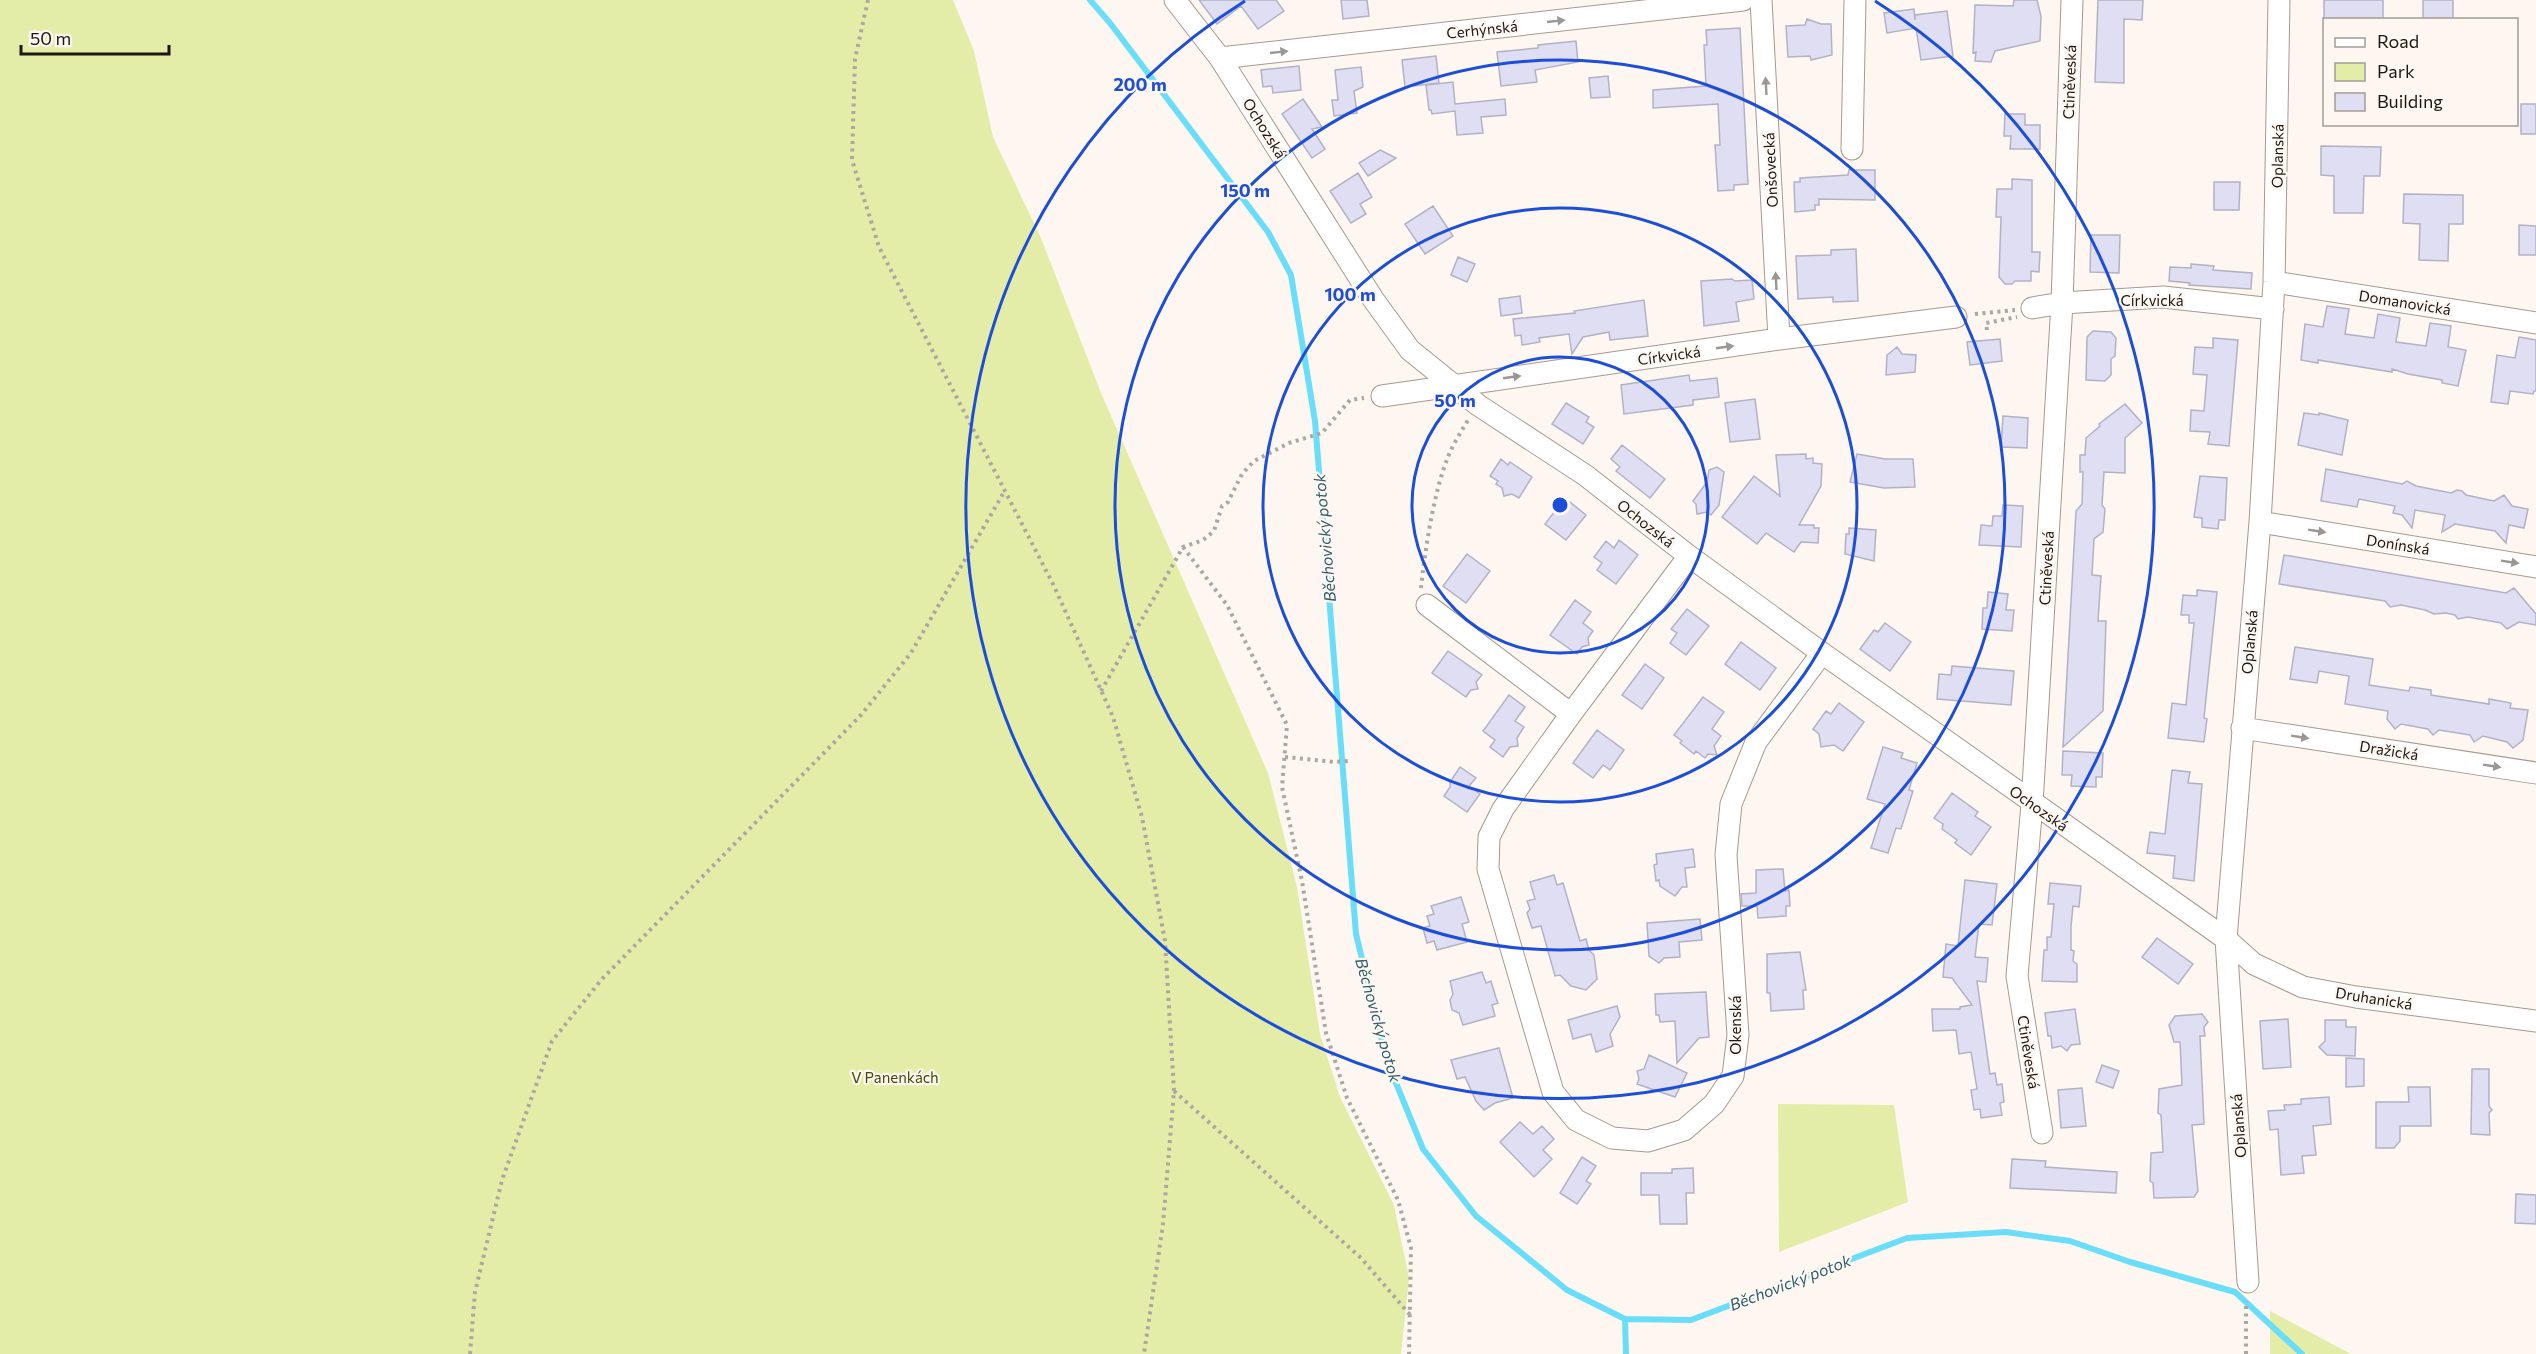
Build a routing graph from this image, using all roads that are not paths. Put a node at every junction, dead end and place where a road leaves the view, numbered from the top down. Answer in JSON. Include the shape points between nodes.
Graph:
{"nodes":[{"id":1,"x":1175,"y":0,"type":"edge"},
{"id":2,"x":1743,"y":0,"type":"edge"},
{"id":3,"x":1761,"y":0,"type":"edge"},
{"id":4,"x":1855,"y":0,"type":"edge"},
{"id":5,"x":2072,"y":0,"type":"edge"},
{"id":6,"x":2279,"y":0,"type":"edge"},
{"id":7,"x":1220,"y":58,"type":"junction"},
{"id":8,"x":1852,"y":149,"type":"dead end"},
{"id":9,"x":2274,"y":282,"type":"junction"},
{"id":10,"x":2062,"y":303,"type":"junction"},
{"id":11,"x":2032,"y":308,"type":"road end"},
{"id":12,"x":2273,"y":309,"type":"junction"},
{"id":13,"x":1956,"y":317,"type":"road end"},
{"id":14,"x":2536,"y":323,"type":"edge"},
{"id":15,"x":1779,"y":339,"type":"junction"},
{"id":16,"x":1454,"y":386,"type":"junction"},
{"id":17,"x":1382,"y":396,"type":"road end"},
{"id":18,"x":2259,"y":522,"type":"junction"},
{"id":19,"x":1689,"y":556,"type":"junction"},
{"id":20,"x":2536,"y":567,"type":"edge"},
{"id":21,"x":1427,"y":605,"type":"road end"},
{"id":22,"x":1822,"y":653,"type":"junction"},
{"id":23,"x":1570,"y":714,"type":"junction"},
{"id":24,"x":2242,"y":728,"type":"junction"},
{"id":25,"x":2536,"y":773,"type":"edge"},
{"id":26,"x":2032,"y":804,"type":"junction"},
{"id":27,"x":2226,"y":939,"type":"junction"},
{"id":28,"x":2536,"y":1021,"type":"edge"},
{"id":29,"x":2042,"y":1133,"type":"dead end"},
{"id":30,"x":2248,"y":1282,"type":"dead end"}],
"edges":[{"from":1,"to":7,"type":"street","name":"Ochozská"},
{"from":7,"to":2,"type":"street","name":"Cerhýnská","one_way":true},
{"from":15,"to":3,"type":"street","name":"Onšovecká","one_way":true},
{"from":4,"to":8,"type":"street"},
{"from":5,"to":10,"type":"street","name":"Ctiněveská"},
{"from":6,"to":9,"type":"street","name":"Oplanská"},
{"from":7,"to":16,"type":"street","name":"Ochozská","via":[[1373,299],[1410,350]]},
{"from":9,"to":12,"type":"street","name":"Oplanská"},
{"from":9,"to":14,"type":"street","name":"Domanovická"},
{"from":10,"to":11,"type":"street","name":"Církvická"},
{"from":10,"to":12,"type":"street","name":"Církvická","via":[[2163,297]]},
{"from":10,"to":26,"type":"street","name":"Ctiněveská"},
{"from":12,"to":18,"type":"street","name":"Oplanská"},
{"from":13,"to":15,"type":"street","name":"Církvická"},
{"from":16,"to":15,"type":"street","name":"Církvická","one_way":true},
{"from":16,"to":17,"type":"street","name":"Církvická"},
{"from":16,"to":19,"type":"street","name":"Ochozská","via":[[1585,476]]},
{"from":18,"to":20,"type":"street","name":"Donínská","one_way":true},
{"from":18,"to":24,"type":"street","name":"Oplanská"},
{"from":19,"to":22,"type":"street","name":"Ochozská"},
{"from":19,"to":23,"type":"street","name":"Okenská"},
{"from":21,"to":23,"type":"street"},
{"from":22,"to":23,"type":"street","name":"Okenská","via":[[1756,742],[1731,804],[1726,855],[1738,1035],[1733,1076],[1714,1104],[1684,1130],[1648,1141],[1612,1138],[1576,1120],[1553,1092],[1488,869],[1489,837],[1503,809]]},
{"from":22,"to":26,"type":"street","name":"Ochozská"},
{"from":24,"to":25,"type":"street","name":"Dražická","one_way":true},
{"from":24,"to":27,"type":"street","name":"Oplanská"},
{"from":26,"to":27,"type":"street","name":"Ochozská"},
{"from":26,"to":29,"type":"street","name":"Ctiněveská","via":[[2017,976]]},
{"from":27,"to":28,"type":"street","name":"Druhanická","via":[[2254,964],[2303,987]]},
{"from":27,"to":30,"type":"street","name":"Oplanská"}]}
